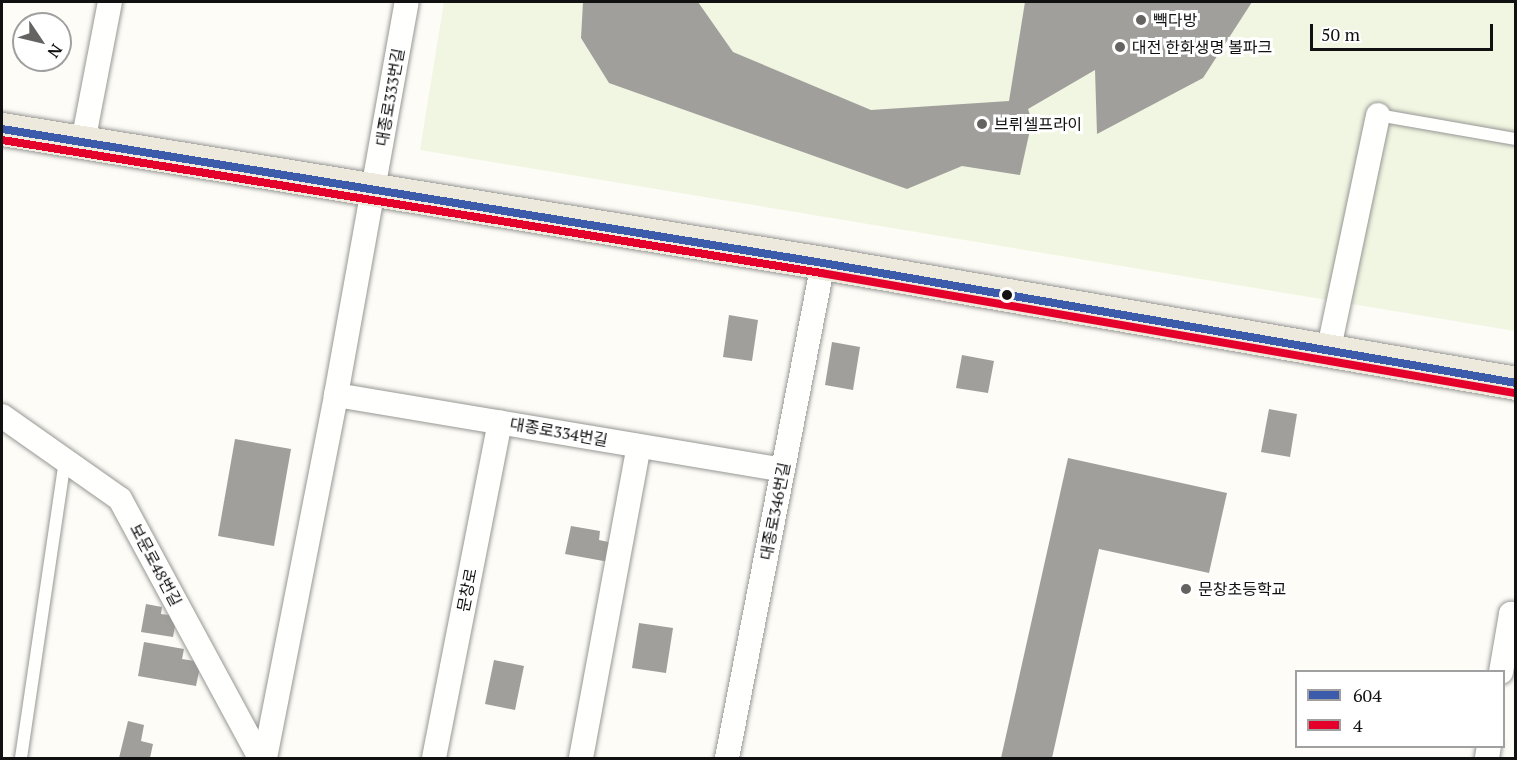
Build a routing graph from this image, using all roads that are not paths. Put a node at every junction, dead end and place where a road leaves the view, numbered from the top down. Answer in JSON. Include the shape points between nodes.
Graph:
{"nodes":[{"id":1,"x":110,"y":2,"type":"edge"},
{"id":2,"x":407,"y":2,"type":"edge"},
{"id":3,"x":1378,"y":115,"type":"joint"},
{"id":4,"x":2,"y":129,"type":"edge"},
{"id":5,"x":1515,"y":139,"type":"edge"},
{"id":6,"x":83,"y":142,"type":"junction"},
{"id":7,"x":374,"y":192,"type":"junction"},
{"id":8,"x":823,"y":263,"type":"junction"},
{"id":9,"x":1329,"y":348,"type":"junction"},
{"id":10,"x":1515,"y":383,"type":"edge"},
{"id":11,"x":336,"y":395,"type":"junction"},
{"id":12,"x":2,"y":416,"type":"edge"},
{"id":13,"x":500,"y":422,"type":"junction"},
{"id":14,"x":639,"y":446,"type":"junction"},
{"id":15,"x":65,"y":460,"type":"junction"},
{"id":16,"x":783,"y":470,"type":"junction"},
{"id":17,"x":1515,"y":615,"type":"edge"},
{"id":18,"x":1502,"y":670,"type":"edge"},
{"id":19,"x":21,"y":759,"type":"edge"},
{"id":20,"x":262,"y":759,"type":"edge"},
{"id":21,"x":434,"y":759,"type":"edge"},
{"id":22,"x":581,"y":759,"type":"edge"},
{"id":23,"x":727,"y":759,"type":"edge"}],
"edges":[{"from":1,"to":6,"type":"street"},
{"from":2,"to":7,"type":"street","name":"대종로333번길"},
{"from":3,"to":5,"type":"lane"},
{"from":3,"to":9,"type":"street"},
{"from":4,"to":6,"type":"main road"},
{"from":6,"to":7,"type":"main road"},
{"from":7,"to":8,"type":"main road"},
{"from":7,"to":11,"type":"street"},
{"from":8,"to":9,"type":"main road"},
{"from":8,"to":16,"type":"street","name":"대종로346번길"},
{"from":9,"to":10,"type":"main road"},
{"from":11,"to":13,"type":"street","name":"대종로334번길"},
{"from":11,"to":20,"type":"street"},
{"from":12,"to":15,"type":"street","name":"보문로48번길"},
{"from":13,"to":14,"type":"street","name":"대종로334번길"},
{"from":13,"to":21,"type":"street","name":"문창로"},
{"from":14,"to":16,"type":"street","name":"대종로334번길"},
{"from":14,"to":22,"type":"street"},
{"from":15,"to":19,"type":"lane"},
{"from":15,"to":20,"type":"street","name":"보문로48번길","via":[[120,498]]},
{"from":16,"to":23,"type":"street","name":"대종로346번길"},
{"from":17,"to":18,"type":"street","via":[[1511,614]]}]}
